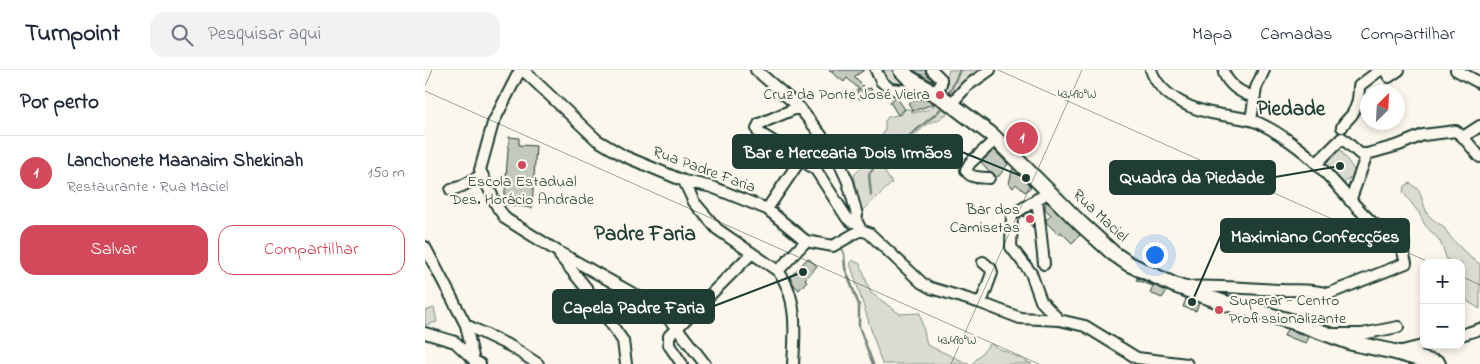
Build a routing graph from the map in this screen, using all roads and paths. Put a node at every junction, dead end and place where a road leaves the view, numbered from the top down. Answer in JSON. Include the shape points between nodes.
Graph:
{"nodes":[{"id":1,"x":522,"y":70,"type":"edge"},
{"id":2,"x":756,"y":70,"type":"edge"},
{"id":3,"x":876,"y":70,"type":"edge"},
{"id":4,"x":901,"y":70,"type":"edge"},
{"id":5,"x":931,"y":70,"type":"edge"},
{"id":6,"x":990,"y":70,"type":"edge"},
{"id":7,"x":1151,"y":70,"type":"edge"},
{"id":8,"x":1264,"y":70,"type":"edge"},
{"id":9,"x":1380,"y":70,"type":"edge"},
{"id":10,"x":1385,"y":70,"type":"edge"},
{"id":11,"x":1399,"y":70,"type":"edge"},
{"id":12,"x":1455,"y":70,"type":"edge"},
{"id":13,"x":1223,"y":73,"type":"dead end"},
{"id":14,"x":1480,"y":84,"type":"edge"},
{"id":15,"x":1254,"y":97,"type":"junction"},
{"id":16,"x":943,"y":98,"type":"junction"},
{"id":17,"x":799,"y":107,"type":"junction"},
{"id":18,"x":1251,"y":120,"type":"junction"},
{"id":19,"x":1480,"y":126,"type":"edge"},
{"id":20,"x":1342,"y":127,"type":"dead end"},
{"id":21,"x":996,"y":138,"type":"junction"},
{"id":22,"x":1463,"y":138,"type":"junction"},
{"id":23,"x":1367,"y":154,"type":"junction"},
{"id":24,"x":1480,"y":158,"type":"edge"},
{"id":25,"x":801,"y":159,"type":"junction"},
{"id":26,"x":1317,"y":164,"type":"junction"},
{"id":27,"x":483,"y":175,"type":"junction"},
{"id":28,"x":989,"y":178,"type":"dead end"},
{"id":29,"x":684,"y":181,"type":"junction"},
{"id":30,"x":451,"y":190,"type":"dead end"},
{"id":31,"x":1043,"y":196,"type":"junction"},
{"id":32,"x":1350,"y":201,"type":"junction"},
{"id":33,"x":767,"y":209,"type":"junction"},
{"id":34,"x":859,"y":225,"type":"junction"},
{"id":35,"x":806,"y":241,"type":"junction"},
{"id":36,"x":425,"y":247,"type":"edge"},
{"id":37,"x":557,"y":251,"type":"junction"},
{"id":38,"x":752,"y":253,"type":"junction"},
{"id":39,"x":983,"y":262,"type":"dead end"},
{"id":40,"x":1044,"y":264,"type":"dead end"},
{"id":41,"x":778,"y":271,"type":"junction"},
{"id":42,"x":1179,"y":287,"type":"junction"},
{"id":43,"x":981,"y":303,"type":"junction"},
{"id":44,"x":1059,"y":320,"type":"junction"},
{"id":45,"x":466,"y":325,"type":"junction"},
{"id":46,"x":1398,"y":327,"type":"dead end"},
{"id":47,"x":677,"y":328,"type":"junction"},
{"id":48,"x":1480,"y":329,"type":"edge"},
{"id":49,"x":425,"y":334,"type":"edge"},
{"id":50,"x":1329,"y":334,"type":"junction"},
{"id":51,"x":1465,"y":335,"type":"edge"},
{"id":52,"x":1420,"y":346,"type":"edge"},
{"id":53,"x":1395,"y":352,"type":"junction"},
{"id":54,"x":677,"y":362,"type":"edge"},
{"id":55,"x":476,"y":363,"type":"edge"},
{"id":56,"x":538,"y":364,"type":"edge"},
{"id":57,"x":626,"y":364,"type":"edge"},
{"id":58,"x":705,"y":364,"type":"edge"},
{"id":59,"x":793,"y":364,"type":"edge"},
{"id":60,"x":1187,"y":364,"type":"edge"},
{"id":61,"x":1430,"y":364,"type":"edge"}],
"edges":[{"from":1,"to":27,"type":"street","via":[[493,123],[480,170]]},
{"from":1,"to":29,"type":"street","name":"Rua Padre Faria","via":[[597,140],[624,156]]},
{"from":2,"to":17,"type":"street"},
{"from":3,"to":16,"type":"street","via":[[890,89]]},
{"from":4,"to":16,"type":"main road","name":"Rua Maciel"},
{"from":5,"to":16,"type":"street","via":[[941,79]]},
{"from":6,"to":16,"type":"street"},
{"from":7,"to":18,"type":"street","via":[[1162,88],[1187,105]]},
{"from":8,"to":15,"type":"street"},
{"from":9,"to":20,"type":"street","via":[[1359,86],[1354,112]]},
{"from":10,"to":11,"type":"street","via":[[1389,77]]},
{"from":12,"to":14,"type":"street"},
{"from":13,"to":15,"type":"street","via":[[1236,88]]},
{"from":15,"to":18,"type":"street"},
{"from":16,"to":21,"type":"main road","name":"Rua Maciel"},
{"from":17,"to":25,"type":"street","via":[[759,124],[757,129]]},
{"from":17,"to":34,"type":"street","via":[[835,153],[849,182]]},
{"from":18,"to":26,"type":"street","via":[[1283,137]]},
{"from":19,"to":22,"type":"street"},
{"from":21,"to":28,"type":"street","via":[[966,170],[971,176]]},
{"from":21,"to":31,"type":"main road","name":"Rua Maciel"},
{"from":22,"to":23,"type":"street","via":[[1456,132],[1423,135]]},
{"from":22,"to":24,"type":"street"},
{"from":23,"to":26,"type":"street","via":[[1360,154],[1342,138]]},
{"from":23,"to":32,"type":"street"},
{"from":25,"to":33,"type":"street"},
{"from":25,"to":34,"type":"street","via":[[816,170],[847,218]]},
{"from":26,"to":32,"type":"street"},
{"from":27,"to":30,"type":"street"},
{"from":27,"to":37,"type":"street","via":[[498,208],[507,219]]},
{"from":29,"to":33,"type":"street","name":"Rua Padre Faria","via":[[723,190]]},
{"from":29,"to":38,"type":"street","via":[[694,202],[717,229]]},
{"from":31,"to":40,"type":"street"},
{"from":31,"to":42,"type":"main road","name":"Rua Maciel","via":[[1113,253],[1144,272]]},
{"from":31,"to":44,"type":"street","via":[[1012,215],[1011,247],[1031,273],[1041,301]]},
{"from":32,"to":42,"type":"street","via":[[1377,226],[1401,238],[1406,263],[1328,294],[1316,290]]},
{"from":33,"to":35,"type":"street","name":"Rua Padre Faria"},
{"from":34,"to":35,"type":"street","name":"Rua Padre Faria","via":[[851,237],[833,246]]},
{"from":34,"to":43,"type":"street","via":[[922,283]]},
{"from":35,"to":41,"type":"street"},
{"from":36,"to":45,"type":"street"},
{"from":37,"to":47,"type":"street","via":[[657,307]]},
{"from":37,"to":57,"type":"street","via":[[623,340]]},
{"from":38,"to":41,"type":"street"},
{"from":38,"to":47,"type":"street"},
{"from":39,"to":43,"type":"street","via":[[992,273]]},
{"from":41,"to":59,"type":"street","via":[[785,279],[791,300],[795,332]]},
{"from":42,"to":50,"type":"main road","name":"Rua Maciel"},
{"from":43,"to":44,"type":"street","via":[[1020,318]]},
{"from":44,"to":60,"type":"street","via":[[1085,326],[1137,358]]},
{"from":45,"to":55,"type":"street"},
{"from":45,"to":56,"type":"street","via":[[512,347]]},
{"from":46,"to":50,"type":"street","name":"Rua Maciel","via":[[1362,334]]},
{"from":47,"to":54,"type":"street","via":[[668,341]]},
{"from":47,"to":58,"type":"street"},
{"from":48,"to":51,"type":"street"},
{"from":49,"to":55,"type":"street","via":[[455,342]]},
{"from":50,"to":53,"type":"main road","name":"Rua Maciel","via":[[1352,343]]},
{"from":52,"to":53,"type":"street"},
{"from":53,"to":61,"type":"main road","name":"Rua Maciel"}]}
